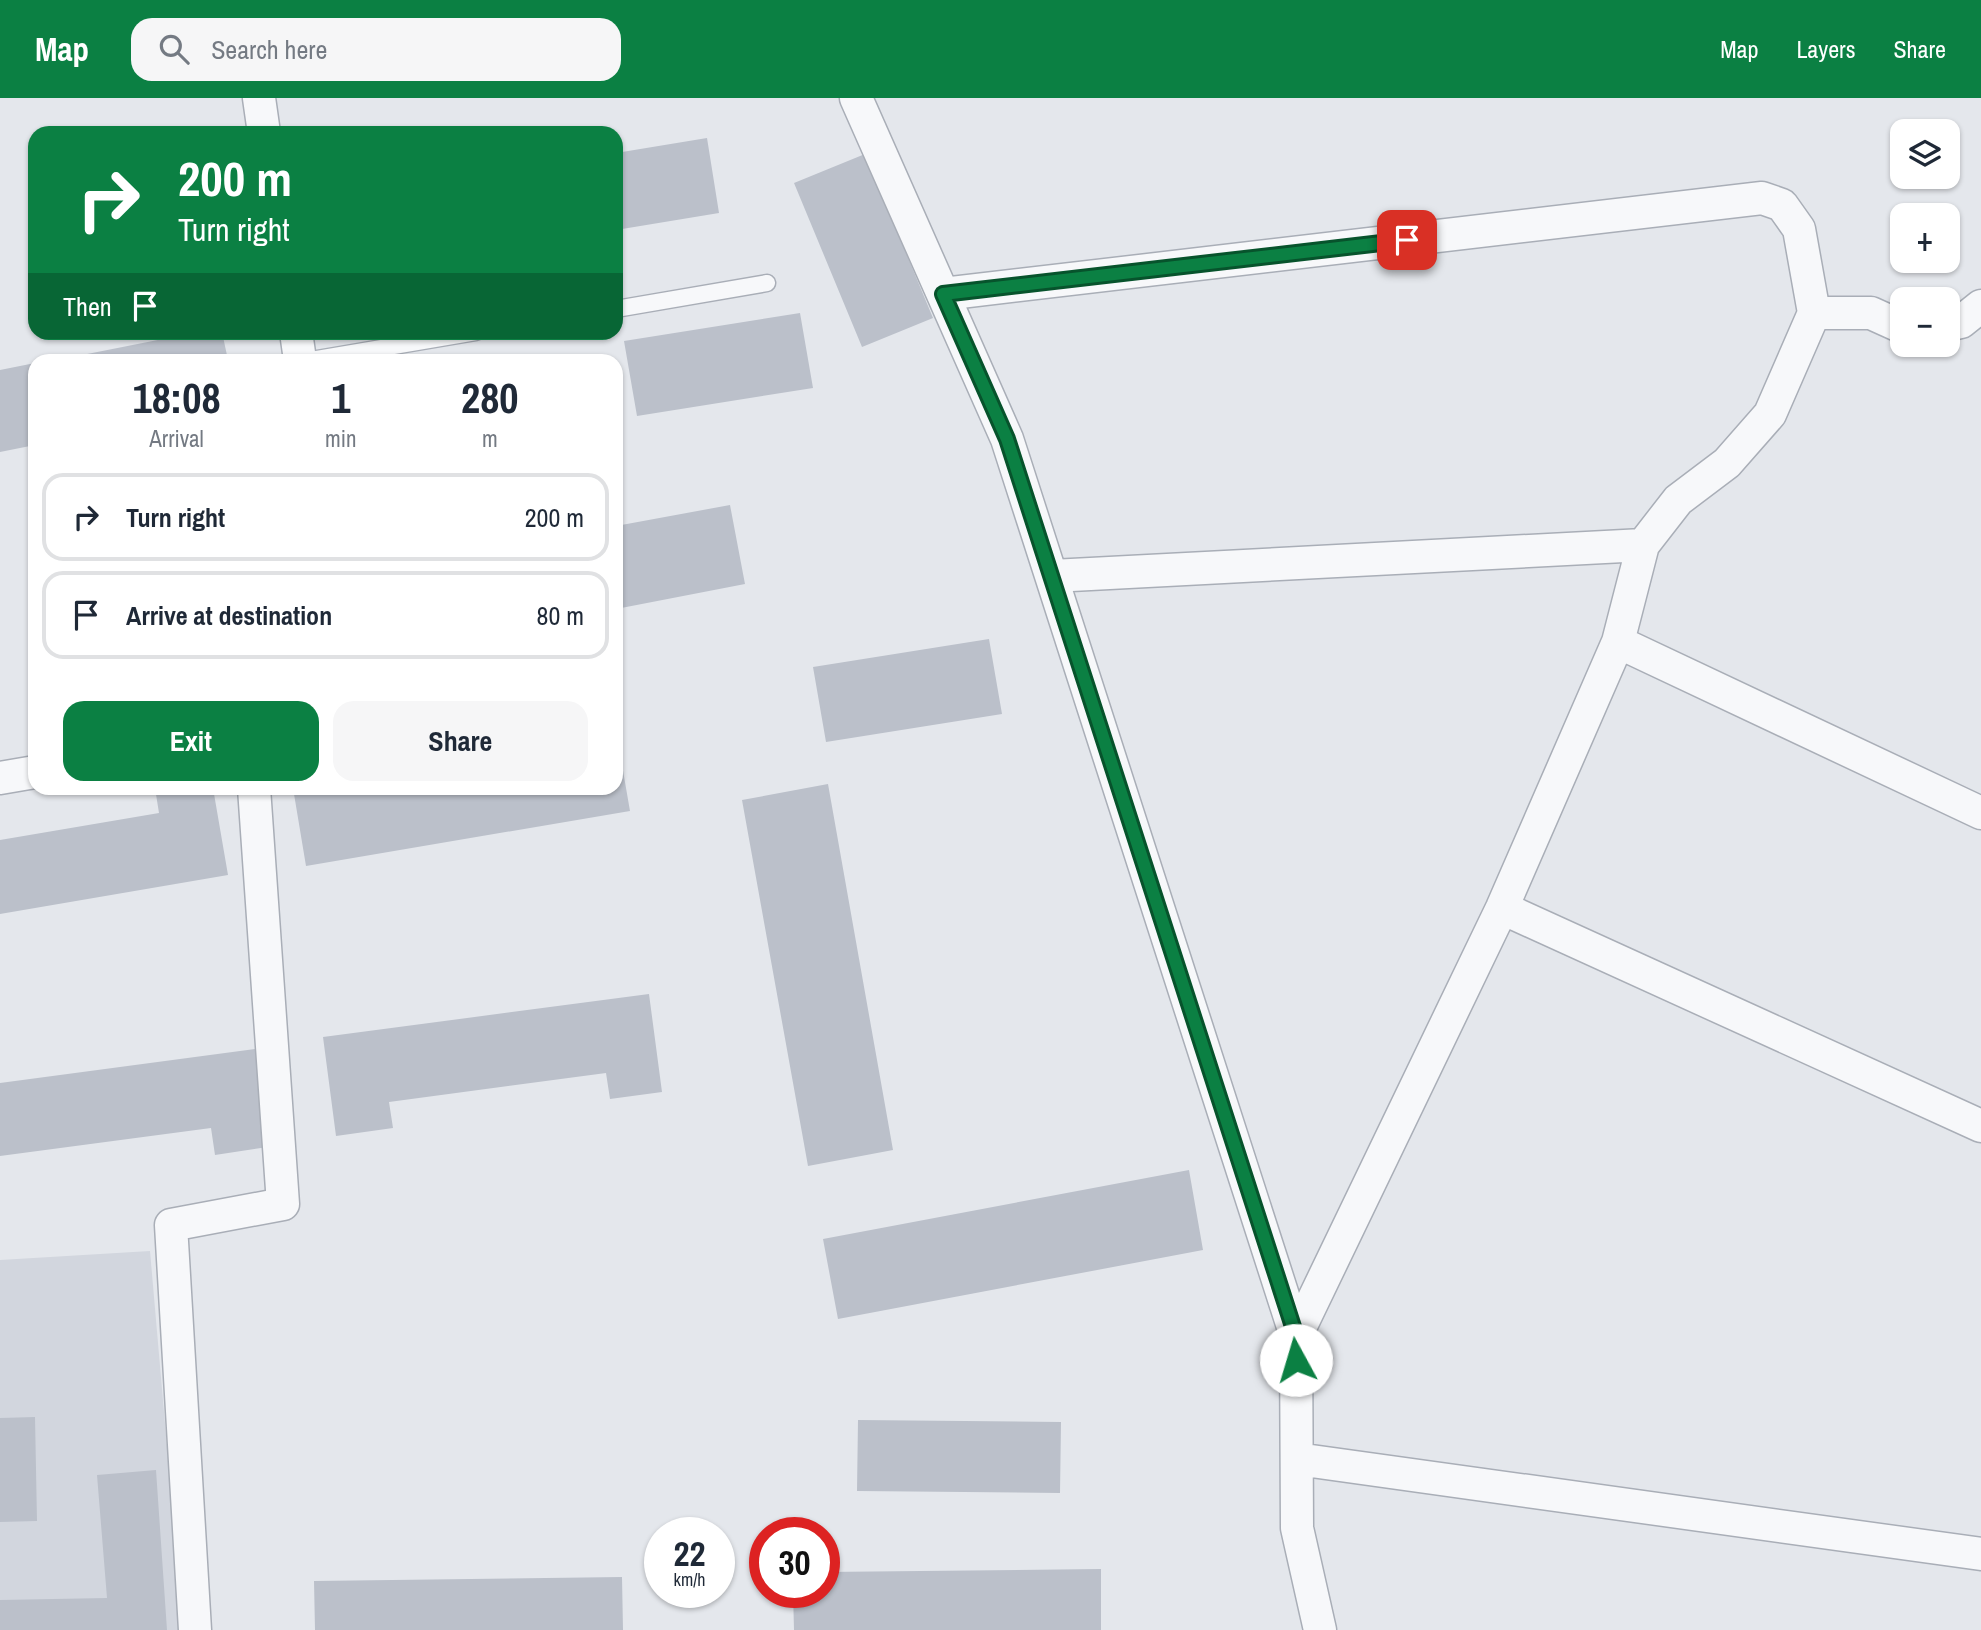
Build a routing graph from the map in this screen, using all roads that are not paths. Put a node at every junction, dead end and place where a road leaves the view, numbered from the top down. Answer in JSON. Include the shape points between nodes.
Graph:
{"nodes":[{"id":1,"x":259,"y":98,"type":"edge"},
{"id":2,"x":856,"y":98,"type":"edge"},
{"id":3,"x":263,"y":126,"type":"edge"},
{"id":4,"x":768,"y":283,"type":"dead end"},
{"id":5,"x":943,"y":294,"type":"junction"},
{"id":6,"x":1981,"y":306,"type":"edge"},
{"id":7,"x":623,"y":308,"type":"edge"},
{"id":8,"x":1814,"y":313,"type":"junction"},
{"id":9,"x":1890,"y":322,"type":"edge"},
{"id":10,"x":1960,"y":322,"type":"edge"},
{"id":11,"x":429,"y":340,"type":"edge"},
{"id":12,"x":346,"y":354,"type":"edge"},
{"id":13,"x":1643,"y":545,"type":"junction"},
{"id":14,"x":1052,"y":576,"type":"junction"},
{"id":15,"x":1618,"y":642,"type":"junction"},
{"id":16,"x":28,"y":773,"type":"edge"},
{"id":17,"x":0,"y":778,"type":"edge"},
{"id":18,"x":254,"y":795,"type":"edge"},
{"id":19,"x":1981,"y":813,"type":"edge"},
{"id":20,"x":1502,"y":908,"type":"junction"},
{"id":21,"x":1981,"y":1126,"type":"edge"},
{"id":22,"x":1296,"y":1336,"type":"junction"},
{"id":23,"x":1297,"y":1459,"type":"junction"},
{"id":24,"x":1981,"y":1554,"type":"edge"},
{"id":25,"x":195,"y":1630,"type":"edge"},
{"id":26,"x":1320,"y":1630,"type":"edge"}],
"edges":[{"from":1,"to":3,"type":"street"},
{"from":2,"to":5,"type":"street"},
{"from":4,"to":7,"type":"lane"},
{"from":5,"to":8,"type":"street","via":[[1762,198],[1782,205],[1799,229]]},
{"from":5,"to":14,"type":"street","via":[[1007,439]]},
{"from":6,"to":10,"type":"street"},
{"from":8,"to":9,"type":"street","via":[[1871,313]]},
{"from":8,"to":13,"type":"street","via":[[1770,414],[1727,463],[1678,500]]},
{"from":11,"to":12,"type":"lane"},
{"from":13,"to":14,"type":"street"},
{"from":13,"to":15,"type":"street"},
{"from":14,"to":22,"type":"street"},
{"from":15,"to":19,"type":"street"},
{"from":15,"to":20,"type":"street"},
{"from":16,"to":17,"type":"street"},
{"from":18,"to":25,"type":"street","via":[[283,1204],[171,1226]]},
{"from":20,"to":21,"type":"street"},
{"from":20,"to":22,"type":"street"},
{"from":22,"to":23,"type":"street"},
{"from":23,"to":24,"type":"street"},
{"from":23,"to":26,"type":"street","via":[[1297,1528]]}]}
